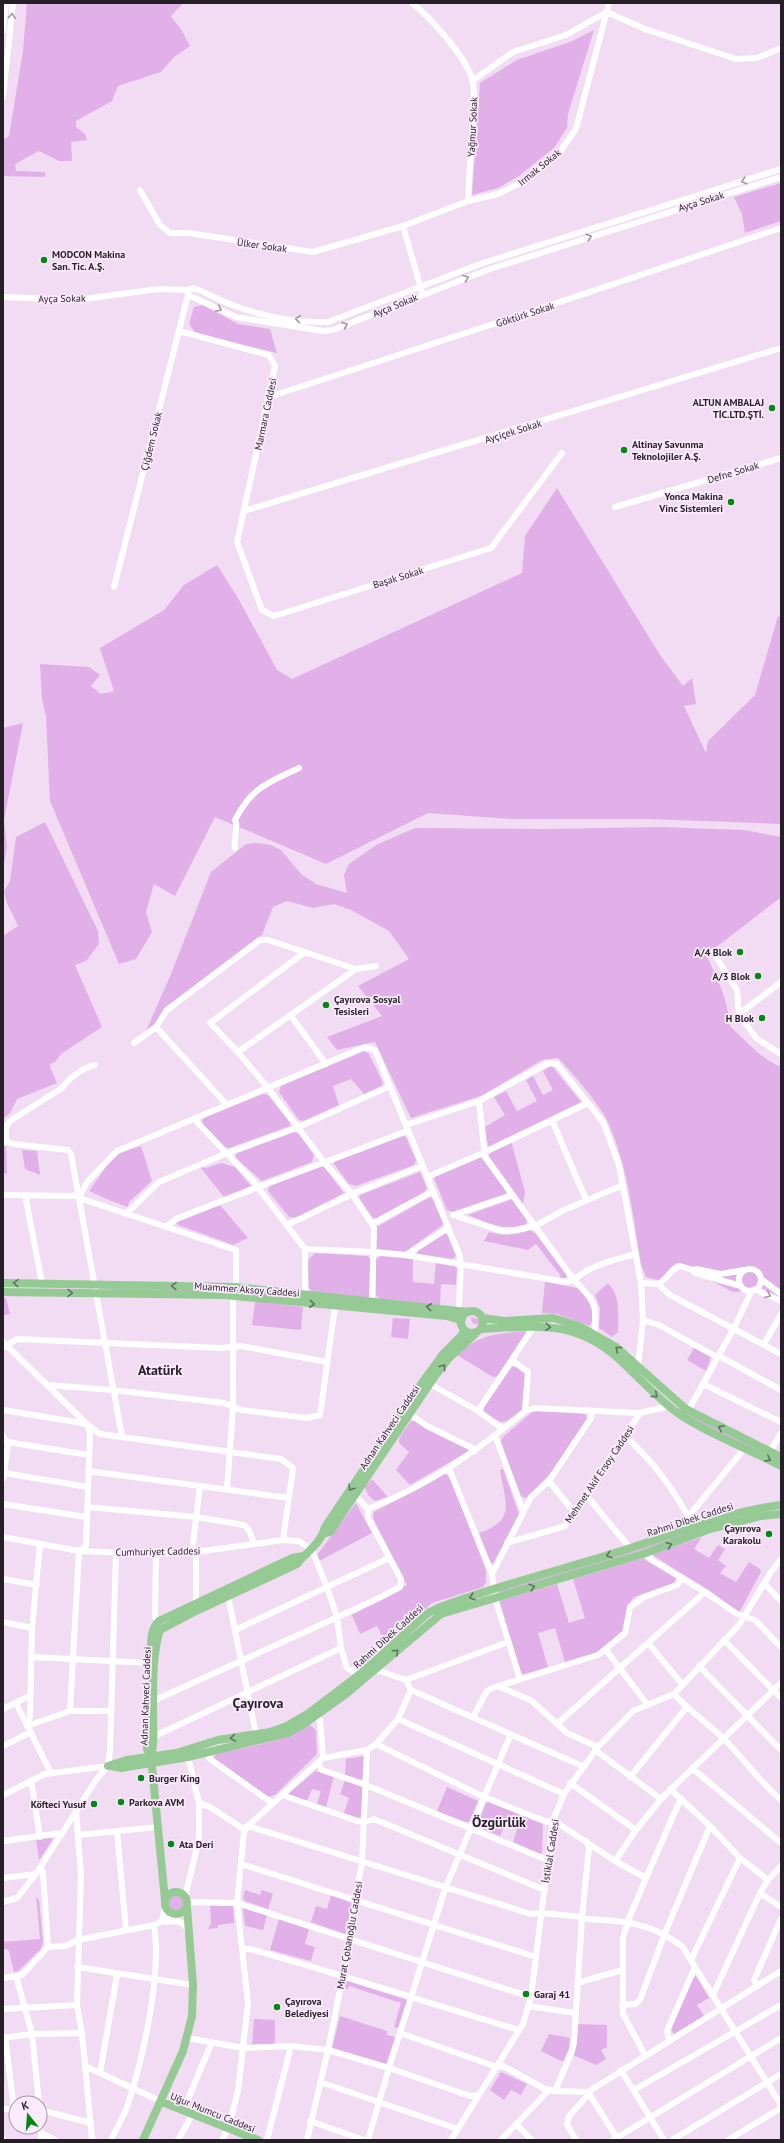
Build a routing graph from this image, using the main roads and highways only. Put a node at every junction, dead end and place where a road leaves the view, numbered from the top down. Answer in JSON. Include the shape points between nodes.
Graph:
{"nodes":[{"id":1,"x":3,"y":1283,"type":"edge"},
{"id":2,"x":3,"y":1292,"type":"edge"},
{"id":3,"x":468,"y":1312,"type":"junction"},
{"id":4,"x":483,"y":1318,"type":"junction"},
{"id":5,"x":463,"y":1327,"type":"junction"},
{"id":6,"x":478,"y":1332,"type":"junction"},
{"id":7,"x":781,"y":1457,"type":"edge"},
{"id":8,"x":781,"y":1466,"type":"edge"},
{"id":9,"x":781,"y":1505,"type":"edge"},
{"id":10,"x":781,"y":1514,"type":"edge"},
{"id":11,"x":323,"y":1534,"type":"junction"},
{"id":12,"x":304,"y":1556,"type":"junction"},
{"id":13,"x":494,"y":1594,"type":"junction"},
{"id":14,"x":151,"y":1760,"type":"junction"},
{"id":15,"x":108,"y":1766,"type":"road end"},
{"id":16,"x":163,"y":1884,"type":"junction"},
{"id":17,"x":173,"y":1892,"type":"junction"},
{"id":18,"x":187,"y":1902,"type":"junction"},
{"id":19,"x":165,"y":1904,"type":"junction"},
{"id":20,"x":179,"y":1914,"type":"junction"},
{"id":21,"x":189,"y":1932,"type":"junction"},
{"id":22,"x":162,"y":2102,"type":"junction"},
{"id":23,"x":143,"y":2140,"type":"edge"},
{"id":24,"x":258,"y":2140,"type":"edge"}],
"edges":[{"from":3,"to":1,"type":"main road","one_way":true,"via":[[236,1287]]},
{"from":2,"to":5,"type":"main road","name":"Muammer Aksoy Caddesi","one_way":true,"via":[[233,1296],[447,1316],[460,1320]]},
{"from":3,"to":4,"type":"main road","via":[[478,1313]]},
{"from":3,"to":5,"type":"main road","via":[[462,1317]]},
{"from":4,"to":6,"type":"main road"},
{"from":7,"to":4,"type":"main road","one_way":true,"via":[[688,1411],[616,1347],[595,1333],[553,1318],[504,1321]]},
{"from":5,"to":6,"type":"main road","via":[[469,1334]]},
{"from":5,"to":11,"type":"main road","name":"Adnan Kahveci Caddesi","one_way":true,"via":[[424,1380],[325,1527]]},
{"from":6,"to":8,"type":"main road","one_way":true,"via":[[534,1326],[563,1328],[595,1341],[620,1360],[652,1392],[694,1423]]},
{"from":11,"to":6,"type":"main road","name":"Adnan Kahveci Caddesi","one_way":true,"via":[[330,1532],[449,1358]]},
{"from":9,"to":13,"type":"main road","name":"Rahmi Dibek Caddesi","one_way":true,"via":[[750,1510],[693,1526]]},
{"from":13,"to":10,"type":"main road","name":"Rahmi Dibek Caddesi","one_way":true,"via":[[646,1553],[707,1530],[761,1516]]},
{"from":11,"to":12,"type":"main road","name":"Adnan Kahveci Caddesi","via":[[312,1550]]},
{"from":12,"to":14,"type":"main road","name":"Adnan Kahveci Caddesi","via":[[297,1564],[160,1630],[156,1654]]},
{"from":12,"to":14,"type":"main road","via":[[292,1558],[157,1623],[152,1634],[150,1663],[147,1749]]},
{"from":13,"to":14,"type":"main road","name":"Rahmi Dibek Caddesi","one_way":true,"via":[[432,1610],[360,1675],[301,1718],[280,1729],[227,1738]]},
{"from":14,"to":13,"type":"main road","name":"Rahmi Dibek Caddesi","one_way":true,"via":[[188,1757],[295,1730],[377,1670],[436,1617]]},
{"from":14,"to":15,"type":"main road","name":"Rahmi Dibek Caddesi","via":[[121,1768]]},
{"from":14,"to":16,"type":"main road","name":"Adnan Kahveci Caddesi"},
{"from":16,"to":17,"type":"main road"},
{"from":16,"to":19,"type":"main road","name":"Adnan Kahveci Caddesi"},
{"from":17,"to":18,"type":"main road","via":[[180,1892]]},
{"from":17,"to":19,"type":"main road"},
{"from":18,"to":20,"type":"main road"},
{"from":18,"to":21,"type":"main road"},
{"from":19,"to":20,"type":"main road","via":[[170,1913]]},
{"from":20,"to":21,"type":"main road"},
{"from":21,"to":22,"type":"main road","via":[[193,2009],[188,2038]]},
{"from":22,"to":23,"type":"main road"},
{"from":22,"to":24,"type":"main road","name":"Uğur Mumcu Caddesi"}]}
